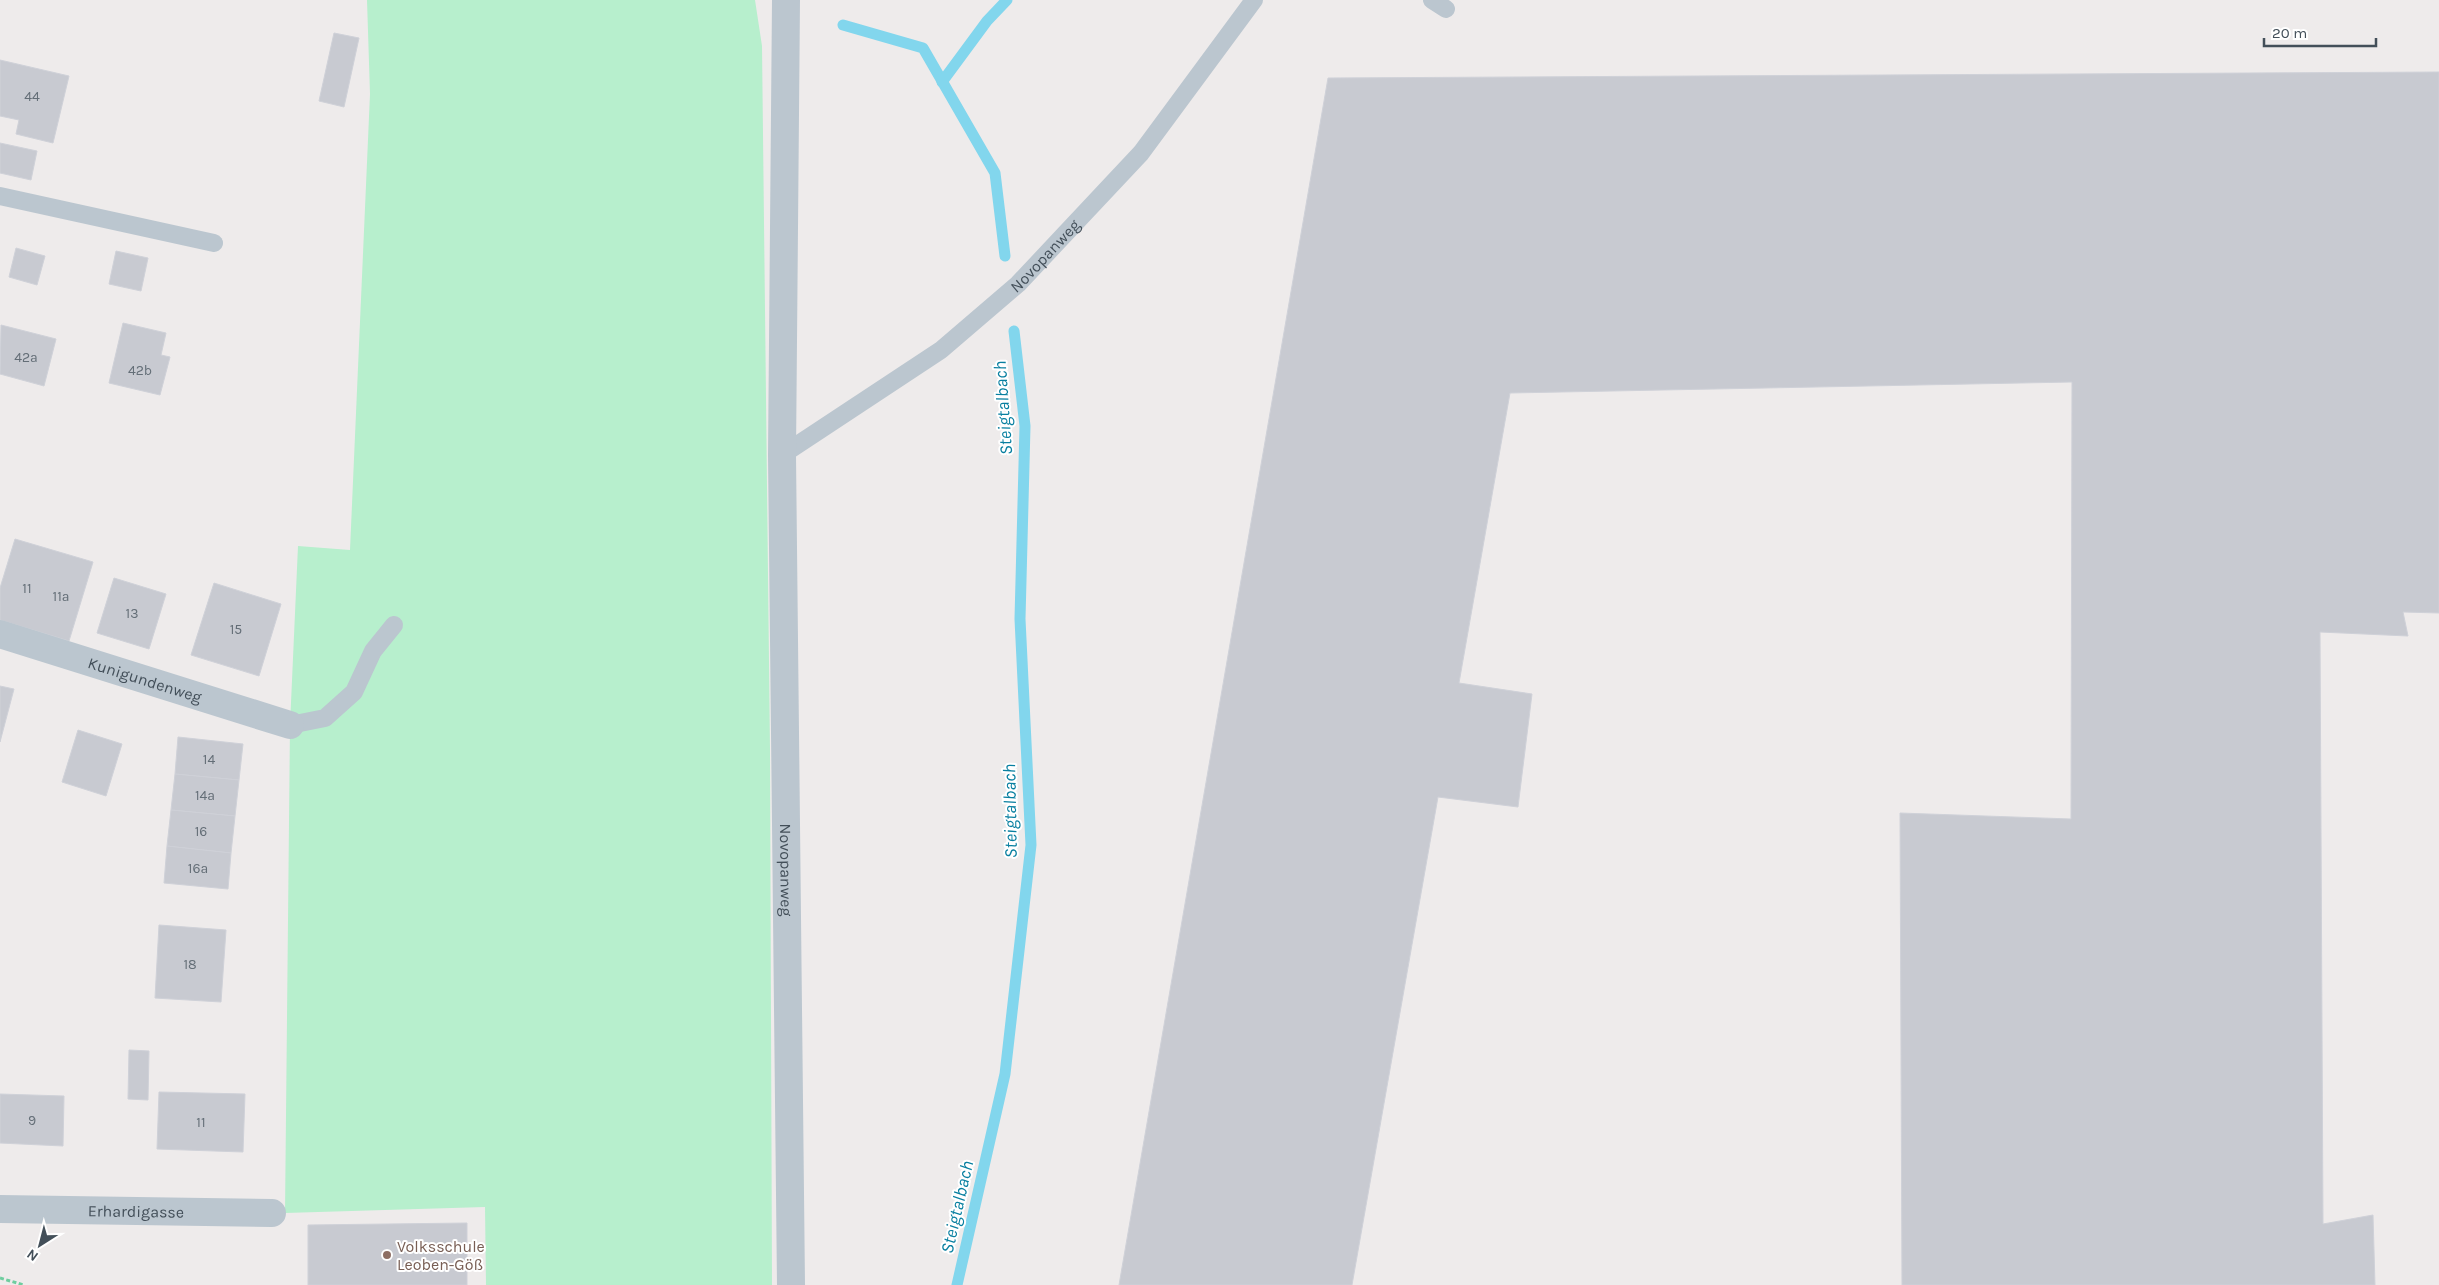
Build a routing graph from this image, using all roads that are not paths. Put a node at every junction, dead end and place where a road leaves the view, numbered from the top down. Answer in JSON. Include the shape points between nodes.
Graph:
{"nodes":[{"id":1,"x":786,"y":0,"type":"edge"},
{"id":2,"x":1254,"y":0,"type":"edge"},
{"id":3,"x":0,"y":196,"type":"edge"},
{"id":4,"x":214,"y":243,"type":"dead end"},
{"id":5,"x":782,"y":455,"type":"junction"},
{"id":6,"x":394,"y":625,"type":"dead end"},
{"id":7,"x":0,"y":634,"type":"edge"},
{"id":8,"x":290,"y":725,"type":"joint"},
{"id":9,"x":0,"y":1209,"type":"edge"},
{"id":10,"x":272,"y":1213,"type":"dead end"},
{"id":11,"x":791,"y":1285,"type":"edge"}],
"edges":[{"from":1,"to":5,"type":"street","name":"Novopanweg"},
{"from":2,"to":5,"type":"lane","name":"Novopanweg","via":[[1141,153],[1018,284],[941,350]]},
{"from":3,"to":4,"type":"lane"},
{"from":5,"to":11,"type":"street","name":"Novopanweg"},
{"from":6,"to":8,"type":"lane","via":[[373,650],[354,692],[325,718]]},
{"from":7,"to":8,"type":"street","name":"Kunigundenweg"},
{"from":9,"to":10,"type":"street","name":"Erhardigasse"}]}
